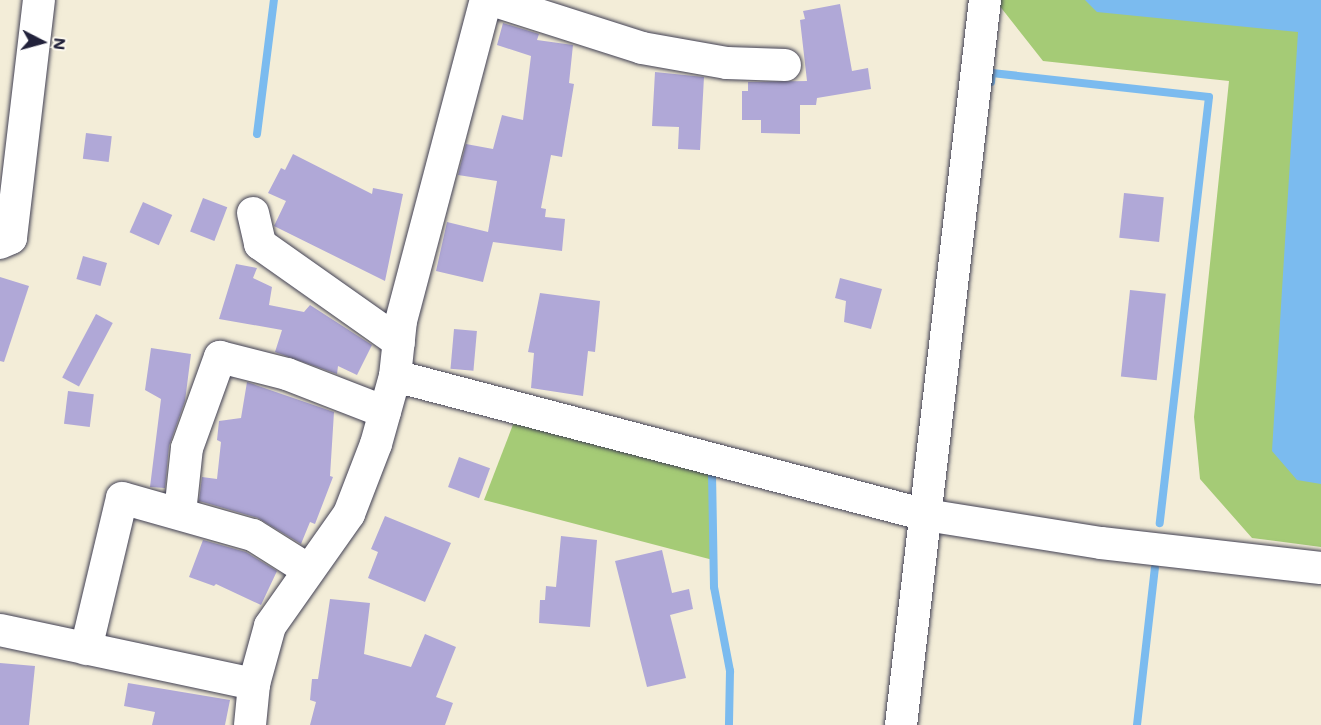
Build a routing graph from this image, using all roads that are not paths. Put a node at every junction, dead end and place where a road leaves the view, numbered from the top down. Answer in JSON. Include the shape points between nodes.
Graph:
{"nodes":[{"id":1,"x":39,"y":0,"type":"edge"},
{"id":2,"x":486,"y":0,"type":"edge"},
{"id":3,"x":492,"y":0,"type":"edge"},
{"id":4,"x":985,"y":0,"type":"edge"},
{"id":5,"x":785,"y":65,"type":"dead end"},
{"id":6,"x":253,"y":213,"type":"dead end"},
{"id":7,"x":0,"y":243,"type":"edge"},
{"id":8,"x":399,"y":342,"type":"junction"},
{"id":9,"x":395,"y":376,"type":"junction"},
{"id":10,"x":385,"y":412,"type":"junction"},
{"id":11,"x":180,"y":513,"type":"junction"},
{"id":12,"x":926,"y":516,"type":"junction"},
{"id":13,"x":1321,"y":568,"type":"edge"},
{"id":14,"x":308,"y":569,"type":"junction"},
{"id":15,"x":0,"y":630,"type":"edge"},
{"id":16,"x":86,"y":649,"type":"junction"},
{"id":17,"x":254,"y":684,"type":"junction"},
{"id":18,"x":250,"y":725,"type":"edge"},
{"id":19,"x":901,"y":725,"type":"edge"}],
"edges":[{"from":1,"to":7,"type":"street","via":[[11,238]]},
{"from":2,"to":8,"type":"street","via":[[404,310]]},
{"from":3,"to":5,"type":"street","via":[[642,48],[727,63]]},
{"from":4,"to":12,"type":"street"},
{"from":6,"to":8,"type":"street","via":[[260,244]]},
{"from":8,"to":9,"type":"street"},
{"from":9,"to":10,"type":"street"},
{"from":9,"to":12,"type":"street"},
{"from":10,"to":11,"type":"street","via":[[286,374],[220,357],[187,448]]},
{"from":10,"to":14,"type":"street","via":[[349,514]]},
{"from":11,"to":14,"type":"street","via":[[253,535]]},
{"from":11,"to":16,"type":"street","via":[[122,498]]},
{"from":12,"to":13,"type":"street","via":[[1101,543]]},
{"from":12,"to":19,"type":"street"},
{"from":14,"to":17,"type":"street","via":[[270,626]]},
{"from":15,"to":16,"type":"street"},
{"from":16,"to":17,"type":"street"},
{"from":17,"to":18,"type":"street"}]}
